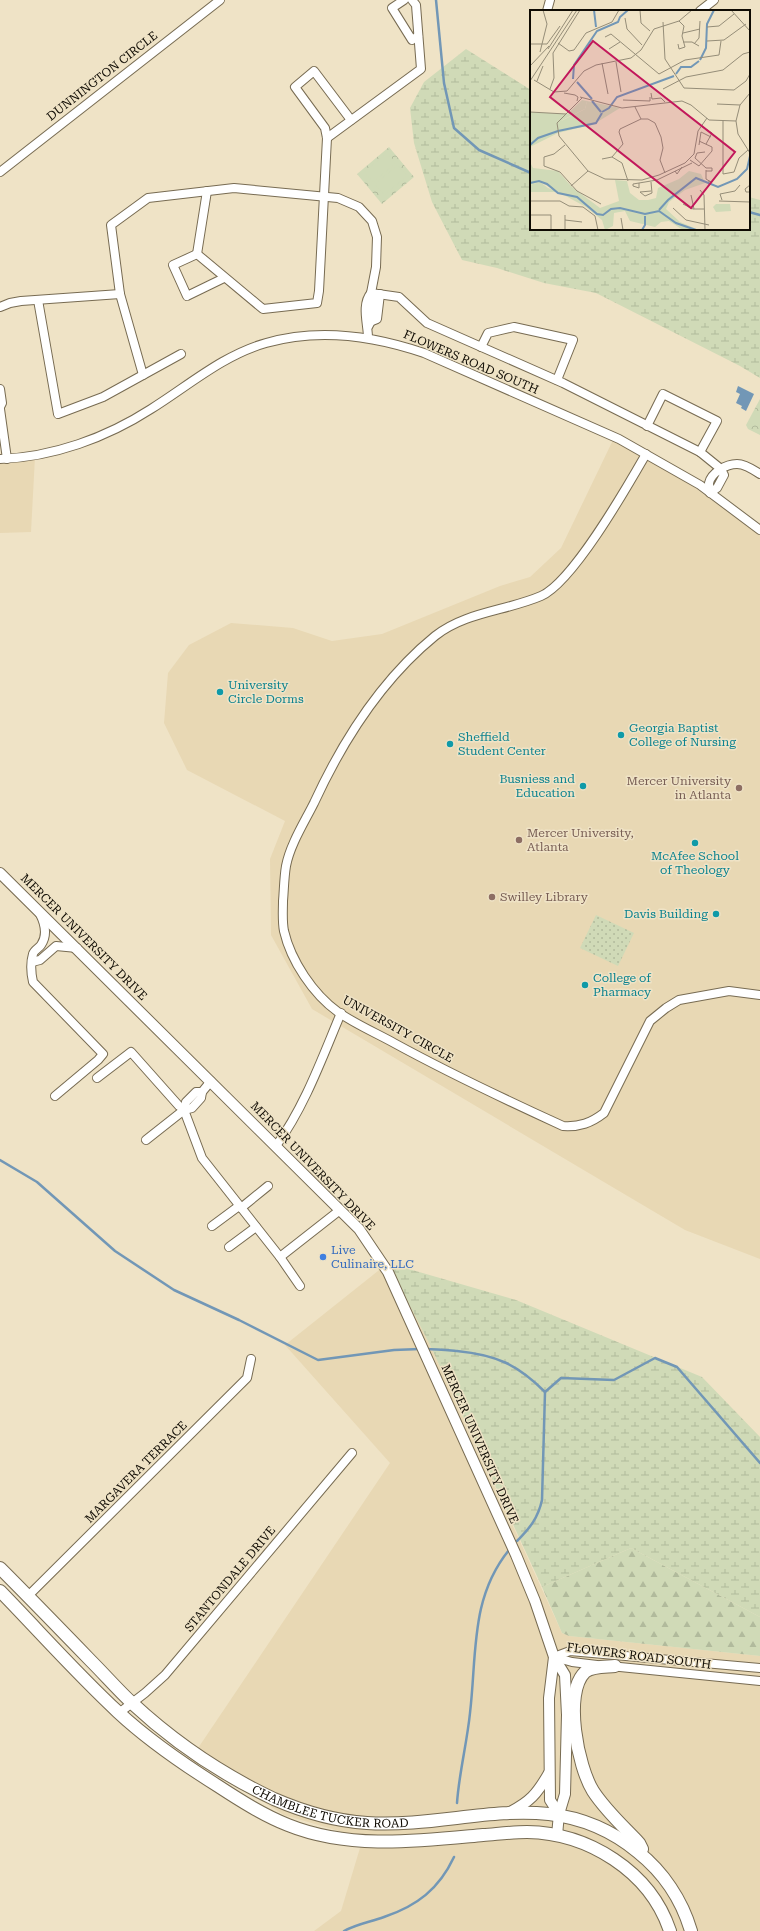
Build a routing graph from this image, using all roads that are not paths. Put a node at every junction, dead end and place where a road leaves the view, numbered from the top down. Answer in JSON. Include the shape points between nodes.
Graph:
{"nodes":[{"id":1,"x":220,"y":0,"type":"edge"},
{"id":2,"x":404,"y":0,"type":"edge"},
{"id":3,"x":412,"y":0,"type":"edge"},
{"id":4,"x":550,"y":0,"type":"edge"},
{"id":5,"x":714,"y":0,"type":"edge"},
{"id":6,"x":547,"y":10,"type":"edge"},
{"id":7,"x":701,"y":10,"type":"edge"},
{"id":8,"x":418,"y":36,"type":"junction"},
{"id":9,"x":351,"y":120,"type":"junction"},
{"id":10,"x":327,"y":138,"type":"junction"},
{"id":11,"x":0,"y":172,"type":"edge"},
{"id":12,"x":207,"y":191,"type":"junction"},
{"id":13,"x":324,"y":197,"type":"junction"},
{"id":14,"x":197,"y":254,"type":"junction"},
{"id":15,"x":224,"y":278,"type":"junction"},
{"id":16,"x":372,"y":293,"type":"junction"},
{"id":17,"x":120,"y":294,"type":"junction"},
{"id":18,"x":380,"y":294,"type":"junction"},
{"id":19,"x":38,"y":300,"type":"junction"},
{"id":20,"x":0,"y":307,"type":"edge"},
{"id":21,"x":370,"y":324,"type":"junction"},
{"id":22,"x":368,"y":338,"type":"junction"},
{"id":23,"x":481,"y":347,"type":"junction"},
{"id":24,"x":181,"y":354,"type":"dead end"},
{"id":25,"x":143,"y":375,"type":"junction"},
{"id":26,"x":557,"y":380,"type":"junction"},
{"id":27,"x":0,"y":389,"type":"edge"},
{"id":28,"x":0,"y":408,"type":"edge"},
{"id":29,"x":647,"y":426,"type":"junction"},
{"id":30,"x":700,"y":452,"type":"junction"},
{"id":31,"x":646,"y":454,"type":"junction"},
{"id":32,"x":3,"y":459,"type":"edge"},
{"id":33,"x":721,"y":469,"type":"junction"},
{"id":34,"x":760,"y":474,"type":"edge"},
{"id":35,"x":710,"y":493,"type":"junction"},
{"id":36,"x":760,"y":530,"type":"edge"},
{"id":37,"x":0,"y":873,"type":"edge"},
{"id":38,"x":39,"y":910,"type":"junction"},
{"id":39,"x":43,"y":942,"type":"junction"},
{"id":40,"x":77,"y":948,"type":"junction"},
{"id":41,"x":51,"y":950,"type":"junction"},
{"id":42,"x":32,"y":962,"type":"junction"},
{"id":43,"x":760,"y":995,"type":"edge"},
{"id":44,"x":340,"y":1013,"type":"junction"},
{"id":45,"x":97,"y":1078,"type":"dead end"},
{"id":46,"x":211,"y":1081,"type":"junction"},
{"id":47,"x":56,"y":1096,"type":"dead end"},
{"id":48,"x":184,"y":1110,"type":"junction"},
{"id":49,"x":146,"y":1140,"type":"dead end"},
{"id":50,"x":276,"y":1146,"type":"junction"},
{"id":51,"x":268,"y":1186,"type":"dead end"},
{"id":52,"x":240,"y":1207,"type":"junction"},
{"id":53,"x":340,"y":1210,"type":"junction"},
{"id":54,"x":212,"y":1226,"type":"dead end"},
{"id":55,"x":256,"y":1227,"type":"junction"},
{"id":56,"x":229,"y":1247,"type":"dead end"},
{"id":57,"x":280,"y":1258,"type":"junction"},
{"id":58,"x":300,"y":1286,"type":"dead end"},
{"id":59,"x":251,"y":1359,"type":"dead end"},
{"id":60,"x":352,"y":1453,"type":"dead end"},
{"id":61,"x":0,"y":1568,"type":"edge"},
{"id":62,"x":0,"y":1591,"type":"edge"},
{"id":63,"x":28,"y":1596,"type":"junction"},
{"id":64,"x":554,"y":1657,"type":"junction"},
{"id":65,"x":615,"y":1666,"type":"junction"},
{"id":66,"x":760,"y":1668,"type":"edge"},
{"id":67,"x":760,"y":1682,"type":"edge"},
{"id":68,"x":132,"y":1704,"type":"junction"},
{"id":69,"x":119,"y":1713,"type":"junction"},
{"id":70,"x":550,"y":1771,"type":"junction"},
{"id":71,"x":508,"y":1813,"type":"junction"},
{"id":72,"x":559,"y":1814,"type":"junction"},
{"id":73,"x":556,"y":1835,"type":"junction"},
{"id":74,"x":648,"y":1861,"type":"junction"},
{"id":75,"x":670,"y":1931,"type":"edge"},
{"id":76,"x":691,"y":1931,"type":"edge"}],
"edges":[{"from":1,"to":11,"type":"street","name":"DUNNINGTON CIRCLE"},
{"from":2,"to":8,"type":"street","via":[[392,8],[412,40]]},
{"from":3,"to":8,"type":"street","via":[[416,5]]},
{"from":4,"to":6,"type":"street"},
{"from":5,"to":7,"type":"street"},
{"from":8,"to":9,"type":"street","via":[[421,69]]},
{"from":9,"to":10,"type":"street"},
{"from":9,"to":10,"type":"street","via":[[314,71],[295,87],[325,128]]},
{"from":10,"to":13,"type":"street"},
{"from":12,"to":13,"type":"street","via":[[234,188]]},
{"from":12,"to":14,"type":"street"},
{"from":12,"to":17,"type":"street","via":[[148,198],[111,225]]},
{"from":13,"to":15,"type":"street","via":[[317,303],[263,309]]},
{"from":13,"to":16,"type":"street","via":[[338,198],[359,207],[372,221],[376,237],[376,267]]},
{"from":14,"to":15,"type":"street"},
{"from":14,"to":15,"type":"street","via":[[174,265],[187,296]]},
{"from":16,"to":18,"type":"street"},
{"from":16,"to":21,"type":"street","via":[[374,298]]},
{"from":17,"to":19,"type":"street"},
{"from":17,"to":25,"type":"street"},
{"from":18,"to":21,"type":"street","via":[[377,319]]},
{"from":18,"to":23,"type":"street","via":[[399,297],[427,323]]},
{"from":19,"to":20,"type":"street","via":[[10,303]]},
{"from":19,"to":25,"type":"street","via":[[58,414],[103,397]]},
{"from":21,"to":22,"type":"street"},
{"from":22,"to":31,"type":"street","name":"FLOWERS ROAD SOUTH","via":[[424,353],[619,439]]},
{"from":22,"to":32,"type":"street","name":"FLOWERS ROAD SOUTH","via":[[320,335],[266,343],[223,362],[151,409],[103,435],[38,456]]},
{"from":23,"to":26,"type":"street"},
{"from":23,"to":26,"type":"street","via":[[488,333],[514,327],[573,340]]},
{"from":24,"to":25,"type":"street"},
{"from":26,"to":29,"type":"street"},
{"from":27,"to":28,"type":"street"},
{"from":28,"to":32,"type":"street"},
{"from":29,"to":30,"type":"street"},
{"from":29,"to":30,"type":"street","via":[[663,394],[717,421]]},
{"from":30,"to":33,"type":"street"},
{"from":31,"to":35,"type":"street","name":"FLOWERS ROAD SOUTH"},
{"from":31,"to":44,"type":"street","name":"UNIVERSITY CIRCLE","via":[[618,503],[561,581],[543,596],[467,618],[438,634],[416,652],[357,723],[326,775],[286,865],[284,930],[302,972],[319,994]]},
{"from":33,"to":34,"type":"street","via":[[736,464]]},
{"from":33,"to":35,"type":"street","via":[[724,475],[717,488]]},
{"from":35,"to":36,"type":"street","name":"FLOWERS ROAD SOUTH"},
{"from":37,"to":38,"type":"street","name":"MERCER UNIVERSITY DRIVE"},
{"from":38,"to":39,"type":"street","via":[[45,924],[46,936]]},
{"from":38,"to":40,"type":"street","name":"MERCER UNIVERSITY DRIVE"},
{"from":39,"to":41,"type":"street"},
{"from":39,"to":42,"type":"street","via":[[33,954]]},
{"from":40,"to":41,"type":"street","via":[[56,946]]},
{"from":40,"to":46,"type":"street","name":"MERCER UNIVERSITY DRIVE"},
{"from":41,"to":42,"type":"street","via":[[40,960]]},
{"from":42,"to":47,"type":"street","via":[[30,971],[33,982],[102,1054]]},
{"from":43,"to":44,"type":"street","name":"UNIVERSITY CIRCLE","via":[[729,991],[679,1000],[666,1008],[650,1021],[604,1113],[595,1121],[574,1126],[563,1126],[428,1062]]},
{"from":44,"to":50,"type":"street","via":[[306,1094],[286,1133]]},
{"from":45,"to":48,"type":"street","via":[[131,1052]]},
{"from":46,"to":48,"type":"street","via":[[192,1108]]},
{"from":46,"to":50,"type":"street","name":"MERCER UNIVERSITY DRIVE"},
{"from":48,"to":49,"type":"street"},
{"from":48,"to":52,"type":"street","via":[[202,1158]]},
{"from":50,"to":53,"type":"street","name":"MERCER UNIVERSITY DRIVE"},
{"from":51,"to":52,"type":"street"},
{"from":52,"to":54,"type":"street"},
{"from":52,"to":55,"type":"street"},
{"from":53,"to":57,"type":"street"},
{"from":53,"to":64,"type":"street","name":"MERCER UNIVERSITY DRIVE","via":[[359,1229],[388,1272],[516,1555]]},
{"from":55,"to":56,"type":"street"},
{"from":55,"to":57,"type":"street"},
{"from":57,"to":58,"type":"street"},
{"from":59,"to":63,"type":"street","name":"MARGAVERA TERRACE","via":[[247,1378]]},
{"from":60,"to":68,"type":"street","name":"STANTONDALE DRIVE","via":[[165,1675]]},
{"from":61,"to":63,"type":"main road","name":"CHAMBLEE TUCKER ROAD"},
{"from":62,"to":69,"type":"main road","name":"CHAMBLEE TUCKER ROAD"},
{"from":63,"to":68,"type":"main road","name":"CHAMBLEE TUCKER ROAD"},
{"from":64,"to":65,"type":"street","name":"FLOWERS ROAD SOUTH","via":[[572,1662]]},
{"from":64,"to":66,"type":"street","name":"FLOWERS ROAD SOUTH","via":[[568,1651]]},
{"from":64,"to":70,"type":"street","name":"MERCER UNIVERSITY DRIVE","via":[[549,1698]]},
{"from":64,"to":72,"type":"street","name":"MERCER UNIVERSITY DRIVE","via":[[565,1675],[567,1701],[565,1794]]},
{"from":65,"to":67,"type":"street","name":"FLOWERS ROAD SOUTH"},
{"from":65,"to":74,"type":"main road","via":[[590,1669],[576,1686],[575,1731],[578,1755],[593,1790],[607,1811],[639,1843]]},
{"from":68,"to":69,"type":"street","name":"STANTONDALE DRIVE"},
{"from":68,"to":71,"type":"main road","name":"CHAMBLEE TUCKER ROAD","via":[[228,1775],[275,1799],[314,1814],[339,1820],[400,1823]]},
{"from":69,"to":73,"type":"main road","name":"CHAMBLEE TUCKER ROAD","via":[[178,1761],[254,1809],[309,1832],[365,1842],[416,1841],[527,1832]]},
{"from":70,"to":71,"type":"street","via":[[534,1797]]},
{"from":70,"to":72,"type":"street","name":"MERCER UNIVERSITY DRIVE","via":[[550,1801]]},
{"from":71,"to":72,"type":"main road","name":"CHAMBLEE TUCKER ROAD"},
{"from":72,"to":73,"type":"street","name":"MERCER UNIVERSITY DRIVE"},
{"from":72,"to":74,"type":"main road","name":"CHAMBLEE TUCKER ROAD","via":[[597,1826],[624,1841]]},
{"from":73,"to":75,"type":"main road","name":"CHAMBLEE TUCKER ROAD","via":[[574,1839],[603,1851],[628,1869],[646,1888]]},
{"from":74,"to":76,"type":"main road","name":"CHAMBLEE TUCKER ROAD","via":[[668,1883]]}]}
